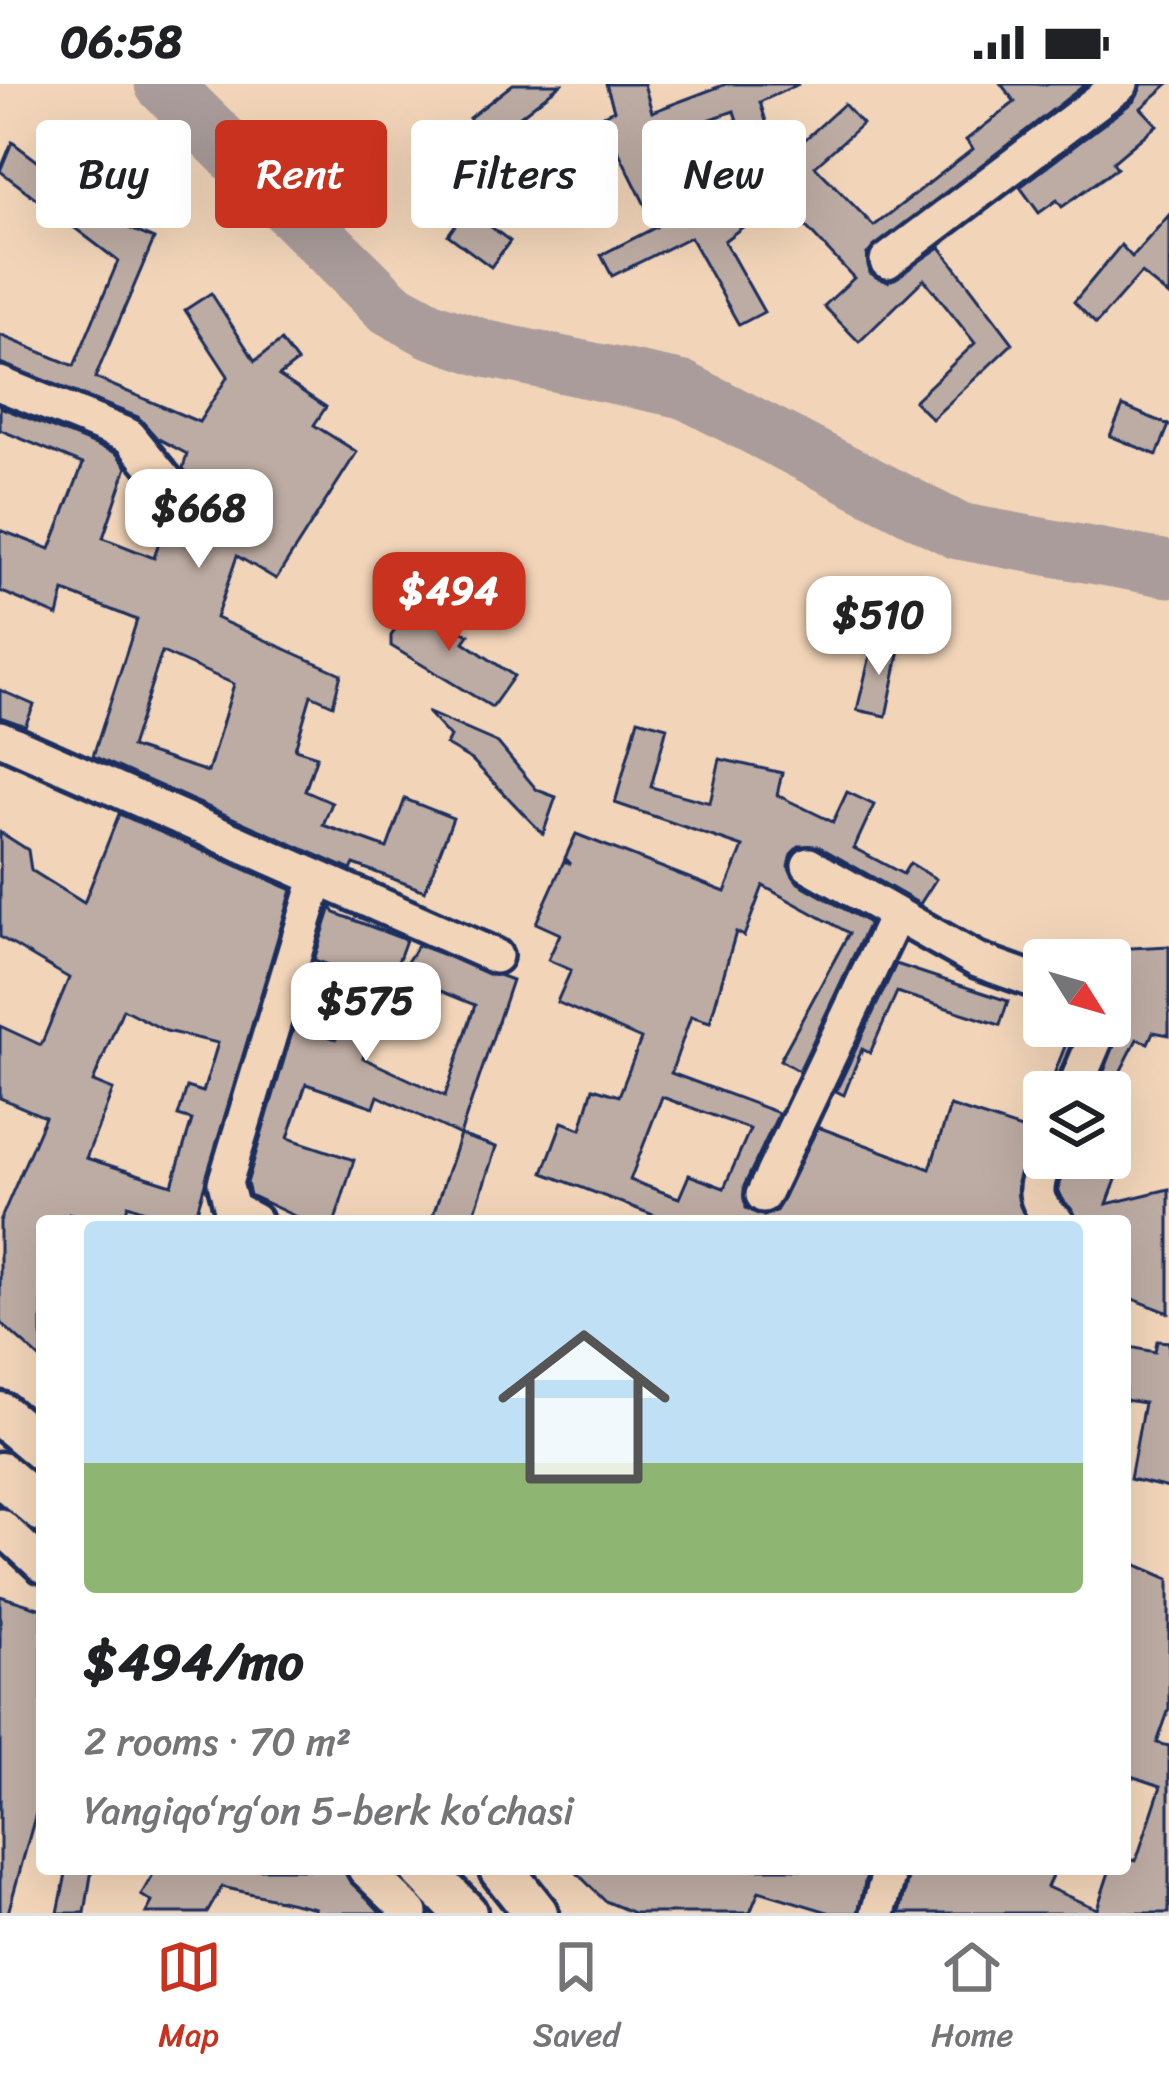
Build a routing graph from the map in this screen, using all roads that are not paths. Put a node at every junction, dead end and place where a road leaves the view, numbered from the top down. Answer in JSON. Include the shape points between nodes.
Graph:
{"nodes":[{"id":1,"x":1121,"y":84,"type":"edge"},
{"id":2,"x":887,"y":261,"type":"dead end"},
{"id":3,"x":0,"y":385,"type":"edge"},
{"id":4,"x":200,"y":523,"type":"dead end"},
{"id":5,"x":0,"y":739,"type":"edge"},
{"id":6,"x":809,"y":866,"type":"dead end"},
{"id":7,"x":317,"y":879,"type":"junction"},
{"id":8,"x":896,"y":915,"type":"junction"},
{"id":9,"x":496,"y":956,"type":"dead end"},
{"id":10,"x":1023,"y":976,"type":"edge"},
{"id":11,"x":1038,"y":1179,"type":"edge"},
{"id":12,"x":763,"y":1195,"type":"dead end"},
{"id":13,"x":243,"y":1215,"type":"edge"},
{"id":14,"x":1047,"y":1215,"type":"edge"},
{"id":15,"x":0,"y":1414,"type":"edge"},
{"id":16,"x":36,"y":1444,"type":"edge"},
{"id":17,"x":0,"y":1474,"type":"edge"},
{"id":18,"x":36,"y":1505,"type":"edge"},
{"id":19,"x":0,"y":1526,"type":"edge"},
{"id":20,"x":36,"y":1559,"type":"edge"},
{"id":21,"x":371,"y":1875,"type":"edge"},
{"id":22,"x":428,"y":1875,"type":"edge"},
{"id":23,"x":506,"y":1875,"type":"edge"},
{"id":24,"x":888,"y":1875,"type":"edge"},
{"id":25,"x":411,"y":1913,"type":"edge"},
{"id":26,"x":465,"y":1913,"type":"edge"},
{"id":27,"x":536,"y":1913,"type":"edge"},
{"id":28,"x":878,"y":1913,"type":"edge"}],
"edges":[{"from":1,"to":2,"type":"street"},
{"from":3,"to":4,"type":"street","via":[[128,436]]},
{"from":5,"to":7,"type":"street"},
{"from":6,"to":8,"type":"street"},
{"from":7,"to":9,"type":"street"},
{"from":7,"to":13,"type":"street","via":[[225,1183],[232,1209]]},
{"from":8,"to":10,"type":"street"},
{"from":8,"to":12,"type":"street"},
{"from":11,"to":14,"type":"street","via":[[1034,1190]]},
{"from":15,"to":16,"type":"main road"},
{"from":17,"to":18,"type":"main road"},
{"from":19,"to":20,"type":"street"},
{"from":21,"to":25,"type":"street"},
{"from":22,"to":26,"type":"main road"},
{"from":23,"to":27,"type":"main road"},
{"from":24,"to":28,"type":"street"}]}
